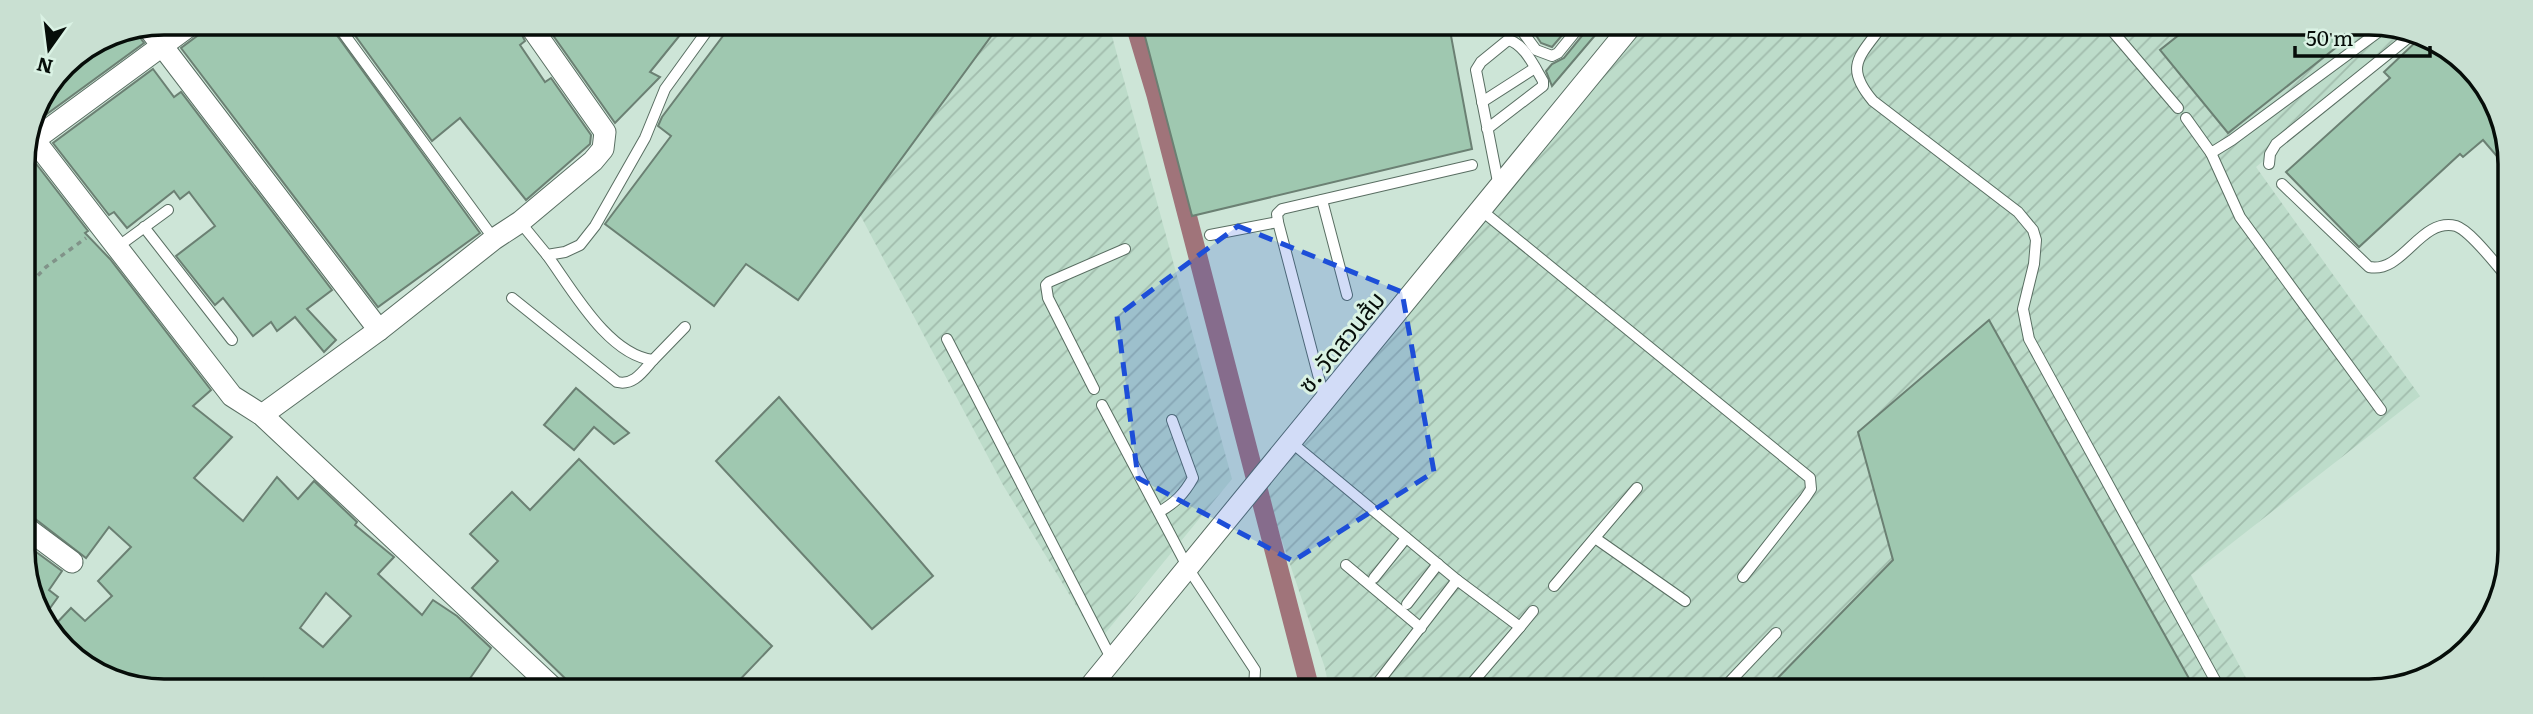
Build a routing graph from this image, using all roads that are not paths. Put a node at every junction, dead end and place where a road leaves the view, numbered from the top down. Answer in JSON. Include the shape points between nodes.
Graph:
{"nodes":[{"id":1,"x":177,"y":35,"type":"edge"},
{"id":2,"x":345,"y":35,"type":"edge"},
{"id":3,"x":537,"y":35,"type":"edge"},
{"id":4,"x":704,"y":35,"type":"edge"},
{"id":5,"x":1525,"y":35,"type":"edge"},
{"id":6,"x":1573,"y":35,"type":"edge"},
{"id":7,"x":1624,"y":35,"type":"edge"},
{"id":8,"x":1875,"y":35,"type":"edge"},
{"id":9,"x":2116,"y":35,"type":"edge"},
{"id":10,"x":2374,"y":35,"type":"edge"},
{"id":11,"x":154,"y":36,"type":"edge"},
{"id":12,"x":2405,"y":40,"type":"edge"},
{"id":13,"x":162,"y":46,"type":"junction"},
{"id":14,"x":1535,"y":68,"type":"junction"},
{"id":15,"x":1482,"y":102,"type":"junction"},
{"id":16,"x":2178,"y":108,"type":"dead end"},
{"id":17,"x":2186,"y":118,"type":"dead end"},
{"id":18,"x":1487,"y":129,"type":"junction"},
{"id":19,"x":39,"y":131,"type":"edge"},
{"id":20,"x":36,"y":143,"type":"edge"},
{"id":21,"x":2211,"y":153,"type":"junction"},
{"id":22,"x":2270,"y":164,"type":"dead end"},
{"id":23,"x":1472,"y":165,"type":"dead end"},
{"id":24,"x":2281,"y":184,"type":"dead end"},
{"id":25,"x":1499,"y":187,"type":"junction"},
{"id":26,"x":1322,"y":200,"type":"junction"},
{"id":27,"x":167,"y":210,"type":"dead end"},
{"id":28,"x":1480,"y":210,"type":"junction"},
{"id":29,"x":520,"y":222,"type":"junction"},
{"id":30,"x":1278,"y":222,"type":"junction"},
{"id":31,"x":144,"y":227,"type":"junction"},
{"id":32,"x":1210,"y":235,"type":"dead end"},
{"id":33,"x":494,"y":239,"type":"junction"},
{"id":34,"x":116,"y":248,"type":"junction"},
{"id":35,"x":1125,"y":249,"type":"dead end"},
{"id":36,"x":547,"y":255,"type":"junction"},
{"id":37,"x":2498,"y":267,"type":"edge"},
{"id":38,"x":1347,"y":295,"type":"dead end"},
{"id":39,"x":512,"y":298,"type":"dead end"},
{"id":40,"x":685,"y":327,"type":"dead end"},
{"id":41,"x":379,"y":330,"type":"junction"},
{"id":42,"x":947,"y":339,"type":"dead end"},
{"id":43,"x":232,"y":340,"type":"dead end"},
{"id":44,"x":653,"y":360,"type":"junction"},
{"id":45,"x":1094,"y":389,"type":"dead end"},
{"id":46,"x":1325,"y":401,"type":"junction"},
{"id":47,"x":1102,"y":405,"type":"dead end"},
{"id":48,"x":2381,"y":410,"type":"dead end"},
{"id":49,"x":262,"y":415,"type":"junction"},
{"id":50,"x":1172,"y":420,"type":"dead end"},
{"id":51,"x":1291,"y":442,"type":"junction"},
{"id":52,"x":1637,"y":488,"type":"dead end"},
{"id":53,"x":1159,"y":512,"type":"junction"},
{"id":54,"x":35,"y":534,"type":"edge"},
{"id":55,"x":1406,"y":538,"type":"junction"},
{"id":56,"x":1595,"y":538,"type":"junction"},
{"id":57,"x":72,"y":562,"type":"dead end"},
{"id":58,"x":1438,"y":564,"type":"junction"},
{"id":59,"x":1346,"y":565,"type":"dead end"},
{"id":60,"x":1188,"y":568,"type":"junction"},
{"id":61,"x":1374,"y":578,"type":"dead end"},
{"id":62,"x":1743,"y":578,"type":"dead end"},
{"id":63,"x":1457,"y":580,"type":"junction"},
{"id":64,"x":1554,"y":586,"type":"dead end"},
{"id":65,"x":1685,"y":601,"type":"dead end"},
{"id":66,"x":1407,"y":604,"type":"dead end"},
{"id":67,"x":1533,"y":611,"type":"dead end"},
{"id":68,"x":1520,"y":626,"type":"junction"},
{"id":69,"x":1421,"y":628,"type":"junction"},
{"id":70,"x":1776,"y":633,"type":"dead end"},
{"id":71,"x":1112,"y":660,"type":"junction"},
{"id":72,"x":543,"y":679,"type":"edge"},
{"id":73,"x":1096,"y":679,"type":"edge"},
{"id":74,"x":1255,"y":679,"type":"edge"},
{"id":75,"x":1381,"y":679,"type":"edge"},
{"id":76,"x":1475,"y":679,"type":"edge"},
{"id":77,"x":1732,"y":679,"type":"edge"},
{"id":78,"x":2214,"y":679,"type":"edge"}],
"edges":[{"from":1,"to":13,"type":"street"},
{"from":2,"to":33,"type":"lane"},
{"from":3,"to":29,"type":"street","via":[[605,132],[606,141],[593,161]]},
{"from":4,"to":36,"type":"lane","via":[[666,89],[645,138],[595,226],[580,245]]},
{"from":5,"to":6,"type":"lane","via":[[1536,50],[1552,56]]},
{"from":7,"to":25,"type":"street","name":"ซ. วัดสวนส้ม"},
{"from":8,"to":78,"type":"lane","via":[[1859,57],[1859,85],[1872,101],[2018,212],[2033,230],[2036,252],[2023,309],[2029,339]]},
{"from":9,"to":16,"type":"lane"},
{"from":10,"to":21,"type":"lane"},
{"from":11,"to":13,"type":"street"},
{"from":12,"to":22,"type":"lane","via":[[2276,144]]},
{"from":13,"to":19,"type":"street"},
{"from":13,"to":41,"type":"street"},
{"from":14,"to":15,"type":"lane"},
{"from":14,"to":15,"type":"lane","via":[[1520,46],[1508,40],[1476,67]]},
{"from":14,"to":18,"type":"lane","via":[[1543,86]]},
{"from":15,"to":18,"type":"lane"},
{"from":17,"to":21,"type":"lane"},
{"from":18,"to":25,"type":"lane"},
{"from":20,"to":34,"type":"street"},
{"from":21,"to":48,"type":"lane","via":[[2240,218]]},
{"from":23,"to":26,"type":"lane"},
{"from":24,"to":37,"type":"lane","via":[[2369,267],[2389,264],[2431,230],[2456,226]]},
{"from":25,"to":28,"type":"street","name":"ซ. วัดสวนส้ม"},
{"from":26,"to":30,"type":"lane","via":[[1282,209]]},
{"from":26,"to":38,"type":"lane"},
{"from":27,"to":31,"type":"lane"},
{"from":28,"to":46,"type":"street","name":"ซ. วัดสวนส้ม"},
{"from":28,"to":62,"type":"lane","via":[[1810,478],[1811,489],[1805,498]]},
{"from":29,"to":33,"type":"street"},
{"from":29,"to":36,"type":"lane"},
{"from":30,"to":32,"type":"lane"},
{"from":30,"to":46,"type":"lane"},
{"from":31,"to":34,"type":"lane"},
{"from":31,"to":43,"type":"lane"},
{"from":33,"to":41,"type":"street"},
{"from":34,"to":49,"type":"street","via":[[232,396]]},
{"from":35,"to":45,"type":"lane","via":[[1046,285],[1048,299]]},
{"from":36,"to":44,"type":"lane","via":[[600,327],[641,359]]},
{"from":39,"to":44,"type":"lane","via":[[617,382],[633,381]]},
{"from":40,"to":44,"type":"lane"},
{"from":41,"to":49,"type":"street"},
{"from":42,"to":71,"type":"lane"},
{"from":46,"to":51,"type":"street","name":"ซ. วัดสวนส้ม"},
{"from":47,"to":53,"type":"lane"},
{"from":49,"to":72,"type":"street"},
{"from":50,"to":53,"type":"lane","via":[[1193,478],[1175,503]]},
{"from":51,"to":55,"type":"lane"},
{"from":51,"to":60,"type":"street","name":"ซ. วัดสวนส้ม"},
{"from":52,"to":56,"type":"lane"},
{"from":53,"to":60,"type":"lane"},
{"from":54,"to":57,"type":"street"},
{"from":55,"to":58,"type":"lane"},
{"from":55,"to":61,"type":"lane"},
{"from":56,"to":64,"type":"lane"},
{"from":56,"to":65,"type":"lane"},
{"from":58,"to":63,"type":"lane"},
{"from":58,"to":66,"type":"lane"},
{"from":59,"to":69,"type":"lane"},
{"from":60,"to":71,"type":"street","name":"ซ. วัดสวนส้ม"},
{"from":60,"to":74,"type":"lane","via":[[1255,670]]},
{"from":63,"to":68,"type":"lane"},
{"from":63,"to":69,"type":"lane"},
{"from":67,"to":68,"type":"lane"},
{"from":68,"to":76,"type":"lane"},
{"from":69,"to":75,"type":"lane"},
{"from":70,"to":77,"type":"lane"},
{"from":71,"to":73,"type":"street","name":"ซ. วัดสวนส้ม"}]}
